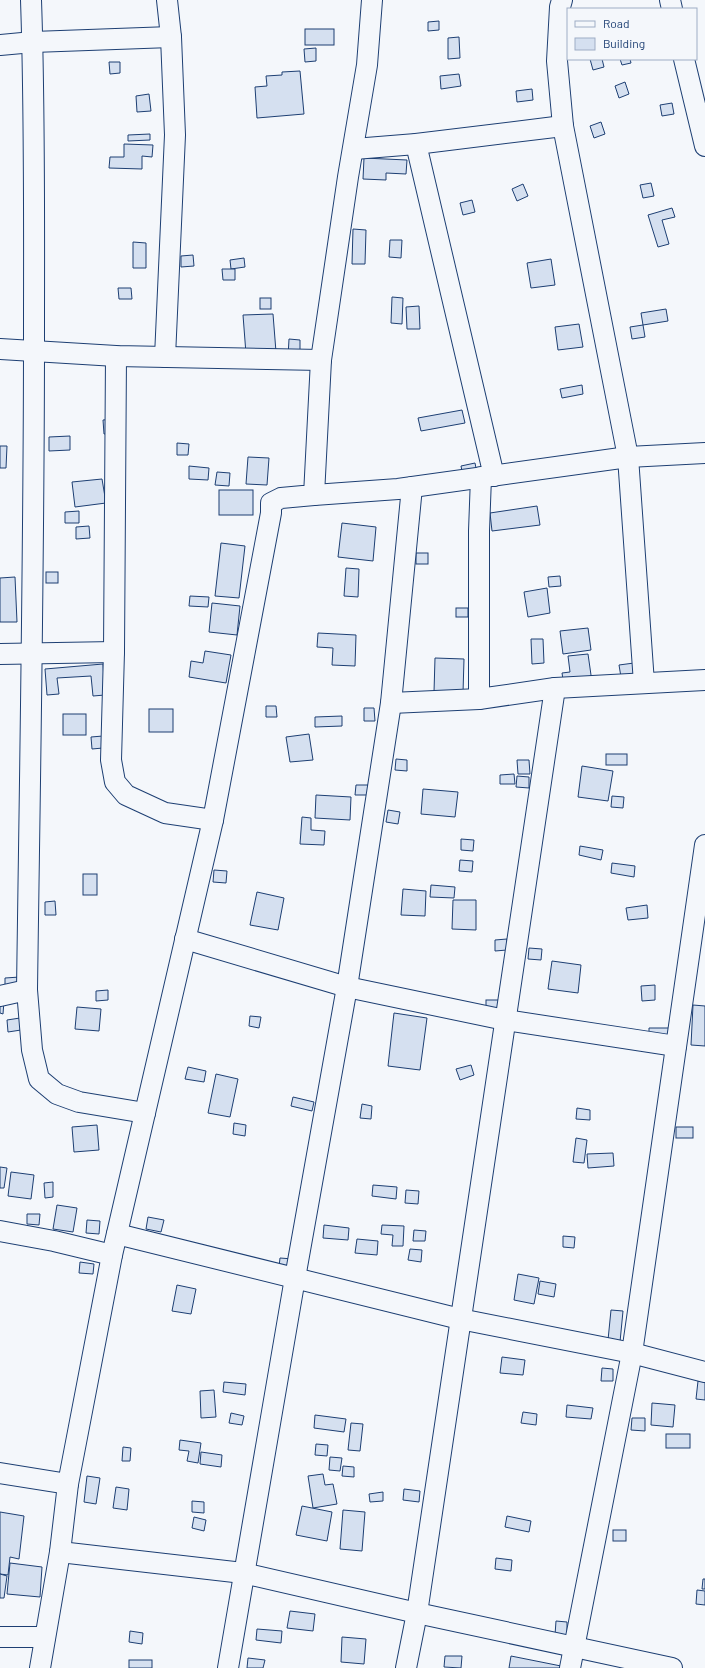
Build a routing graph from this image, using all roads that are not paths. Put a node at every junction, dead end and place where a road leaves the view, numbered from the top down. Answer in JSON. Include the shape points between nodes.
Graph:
{"nodes":[{"id":1,"x":31,"y":0,"type":"edge"},
{"id":2,"x":167,"y":0,"type":"edge"},
{"id":3,"x":372,"y":0,"type":"edge"},
{"id":4,"x":562,"y":0,"type":"edge"},
{"id":5,"x":171,"y":37,"type":"junction"},
{"id":6,"x":32,"y":42,"type":"junction"},
{"id":7,"x":0,"y":45,"type":"edge"},
{"id":8,"x":684,"y":60,"type":"edge"},
{"id":9,"x":563,"y":126,"type":"junction"},
{"id":10,"x":416,"y":144,"type":"junction"},
{"id":11,"x":705,"y":146,"type":"edge"},
{"id":12,"x":354,"y":149,"type":"junction"},
{"id":13,"x":0,"y":349,"type":"edge"},
{"id":14,"x":34,"y":351,"type":"junction"},
{"id":15,"x":116,"y":356,"type":"junction"},
{"id":16,"x":165,"y":356,"type":"junction"},
{"id":17,"x":321,"y":360,"type":"junction"},
{"id":18,"x":705,"y":453,"type":"edge"},
{"id":19,"x":628,"y":457,"type":"junction"},
{"id":20,"x":487,"y":476,"type":"junction"},
{"id":21,"x":412,"y":487,"type":"junction"},
{"id":22,"x":314,"y":495,"type":"junction"},
{"id":23,"x":114,"y":652,"type":"junction"},
{"id":24,"x":0,"y":654,"type":"edge"},
{"id":25,"x":32,"y":654,"type":"junction"},
{"id":26,"x":705,"y":680,"type":"edge"},
{"id":27,"x":644,"y":683,"type":"junction"},
{"id":28,"x":555,"y":688,"type":"junction"},
{"id":29,"x":479,"y":699,"type":"junction"},
{"id":30,"x":391,"y":703,"type":"junction"},
{"id":31,"x":213,"y":820,"type":"junction"},
{"id":32,"x":705,"y":845,"type":"edge"},
{"id":33,"x":185,"y":939,"type":"junction"},
{"id":34,"x":347,"y":987,"type":"junction"},
{"id":35,"x":27,"y":990,"type":"junction"},
{"id":36,"x":0,"y":996,"type":"edge"},
{"id":37,"x":505,"y":1020,"type":"junction"},
{"id":38,"x":676,"y":1046,"type":"junction"},
{"id":39,"x":145,"y":1113,"type":"junction"},
{"id":40,"x":0,"y":1231,"type":"edge"},
{"id":41,"x":117,"y":1234,"type":"junction"},
{"id":42,"x":112,"y":1255,"type":"junction"},
{"id":43,"x":295,"y":1278,"type":"junction"},
{"id":44,"x":460,"y":1319,"type":"junction"},
{"id":45,"x":632,"y":1353,"type":"junction"},
{"id":46,"x":705,"y":1372,"type":"edge"},
{"id":47,"x":0,"y":1474,"type":"edge"},
{"id":48,"x":68,"y":1484,"type":"junction"},
{"id":49,"x":60,"y":1552,"type":"junction"},
{"id":50,"x":243,"y":1573,"type":"junction"},
{"id":51,"x":417,"y":1613,"type":"junction"},
{"id":52,"x":0,"y":1637,"type":"edge"},
{"id":53,"x":45,"y":1637,"type":"junction"},
{"id":54,"x":574,"y":1648,"type":"junction"},
{"id":55,"x":40,"y":1668,"type":"edge"},
{"id":56,"x":228,"y":1668,"type":"edge"},
{"id":57,"x":406,"y":1668,"type":"edge"},
{"id":58,"x":570,"y":1668,"type":"edge"},
{"id":59,"x":672,"y":1668,"type":"edge"}],
"edges":[{"from":1,"to":6,"type":"street"},
{"from":2,"to":5,"type":"street"},
{"from":3,"to":12,"type":"street","via":[[367,65]]},
{"from":4,"to":9,"type":"street","via":[[557,61]]},
{"from":5,"to":6,"type":"street"},
{"from":5,"to":16,"type":"street","via":[[175,135]]},
{"from":6,"to":7,"type":"street"},
{"from":6,"to":14,"type":"street"},
{"from":8,"to":11,"type":"street"},
{"from":9,"to":10,"type":"street"},
{"from":9,"to":19,"type":"street"},
{"from":10,"to":12,"type":"street"},
{"from":10,"to":20,"type":"street"},
{"from":12,"to":17,"type":"street","via":[[345,192]]},
{"from":13,"to":14,"type":"street"},
{"from":14,"to":15,"type":"street"},
{"from":14,"to":25,"type":"street"},
{"from":15,"to":16,"type":"street"},
{"from":15,"to":23,"type":"street"},
{"from":16,"to":17,"type":"street"},
{"from":17,"to":22,"type":"street"},
{"from":18,"to":19,"type":"street"},
{"from":19,"to":20,"type":"street"},
{"from":19,"to":27,"type":"street"},
{"from":20,"to":21,"type":"street"},
{"from":20,"to":29,"type":"street","via":[[479,531]]},
{"from":21,"to":22,"type":"street"},
{"from":21,"to":30,"type":"street"},
{"from":22,"to":31,"type":"street","via":[[282,498],[271,503]]},
{"from":23,"to":25,"type":"street"},
{"from":23,"to":31,"type":"street","via":[[111,760],[115,782],[126,796],[165,813]]},
{"from":24,"to":25,"type":"street"},
{"from":25,"to":35,"type":"street"},
{"from":26,"to":27,"type":"street"},
{"from":27,"to":28,"type":"street"},
{"from":28,"to":29,"type":"street"},
{"from":28,"to":37,"type":"street"},
{"from":29,"to":30,"type":"street"},
{"from":30,"to":34,"type":"street"},
{"from":31,"to":33,"type":"street"},
{"from":32,"to":38,"type":"street"},
{"from":33,"to":34,"type":"street"},
{"from":33,"to":39,"type":"street"},
{"from":34,"to":37,"type":"street"},
{"from":34,"to":43,"type":"street"},
{"from":35,"to":36,"type":"street"},
{"from":35,"to":39,"type":"street","via":[[32,1050],[39,1079],[57,1094],[79,1102]]},
{"from":37,"to":38,"type":"street"},
{"from":37,"to":44,"type":"street"},
{"from":38,"to":45,"type":"street"},
{"from":39,"to":41,"type":"street"},
{"from":40,"to":42,"type":"street"},
{"from":41,"to":42,"type":"street"},
{"from":41,"to":43,"type":"street"},
{"from":42,"to":48,"type":"street"},
{"from":43,"to":44,"type":"street"},
{"from":43,"to":50,"type":"street"},
{"from":44,"to":45,"type":"street"},
{"from":44,"to":51,"type":"street"},
{"from":45,"to":46,"type":"street"},
{"from":45,"to":54,"type":"street"},
{"from":47,"to":48,"type":"street"},
{"from":48,"to":49,"type":"street"},
{"from":49,"to":50,"type":"street"},
{"from":49,"to":53,"type":"street"},
{"from":50,"to":51,"type":"street"},
{"from":50,"to":56,"type":"street"},
{"from":51,"to":54,"type":"street"},
{"from":51,"to":57,"type":"street"},
{"from":52,"to":53,"type":"street"},
{"from":53,"to":55,"type":"street"},
{"from":54,"to":58,"type":"street"},
{"from":54,"to":59,"type":"street"}]}
